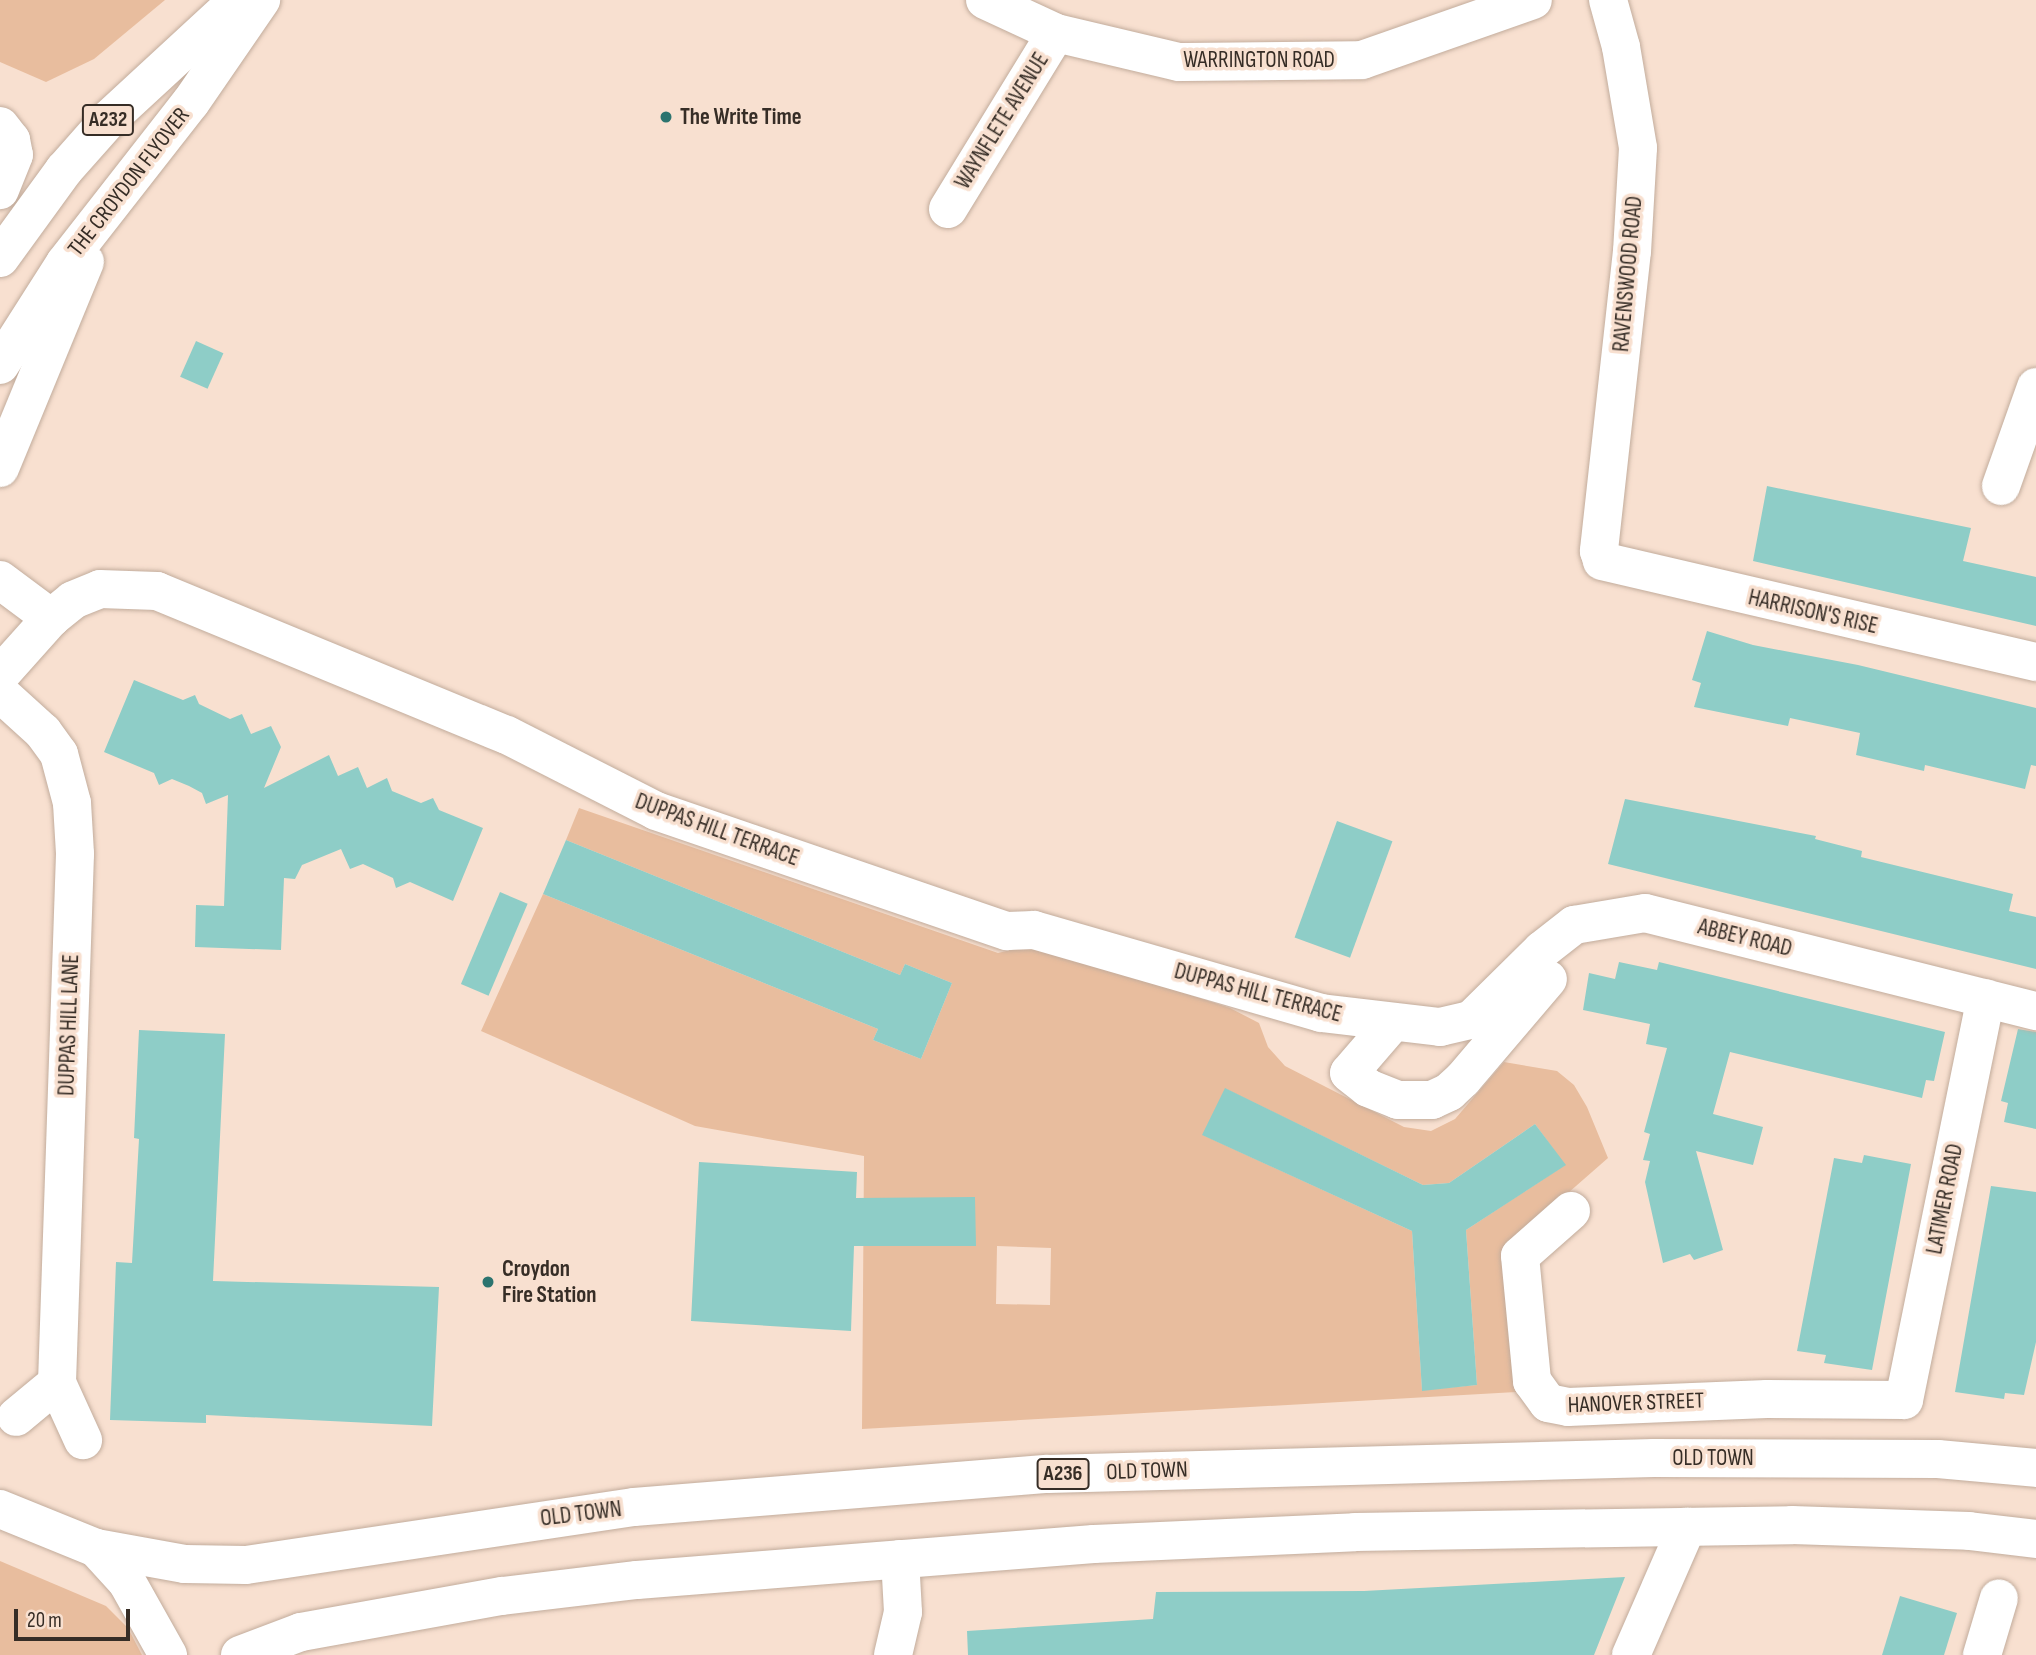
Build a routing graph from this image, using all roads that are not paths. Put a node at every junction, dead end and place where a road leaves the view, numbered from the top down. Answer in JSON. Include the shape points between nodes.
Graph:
{"nodes":[{"id":1,"x":237,"y":0,"type":"edge"},
{"id":2,"x":261,"y":0,"type":"edge"},
{"id":3,"x":985,"y":0,"type":"edge"},
{"id":4,"x":1533,"y":0,"type":"edge"},
{"id":5,"x":1608,"y":0,"type":"edge"},
{"id":6,"x":1056,"y":33,"type":"junction"},
{"id":7,"x":0,"y":126,"type":"edge"},
{"id":8,"x":0,"y":190,"type":"edge"},
{"id":9,"x":109,"y":205,"type":"junction"},
{"id":10,"x":948,"y":209,"type":"dead end"},
{"id":11,"x":0,"y":258,"type":"edge"},
{"id":12,"x":0,"y":365,"type":"edge"},
{"id":13,"x":2036,"y":387,"type":"edge"},
{"id":14,"x":0,"y":468,"type":"edge"},
{"id":15,"x":2001,"y":486,"type":"dead end"},
{"id":16,"x":1599,"y":551,"type":"joint"},
{"id":17,"x":0,"y":580,"type":"edge"},
{"id":18,"x":51,"y":618,"type":"junction"},
{"id":19,"x":2036,"y":662,"type":"edge"},
{"id":20,"x":0,"y":674,"type":"edge"},
{"id":21,"x":0,"y":693,"type":"edge"},
{"id":22,"x":1597,"y":921,"type":"junction"},
{"id":23,"x":1986,"y":998,"type":"junction"},
{"id":24,"x":2036,"y":1011,"type":"edge"},
{"id":25,"x":1484,"y":1012,"type":"joint"},
{"id":26,"x":1393,"y":1022,"type":"junction"},
{"id":27,"x":1571,"y":1210,"type":"dead end"},
{"id":28,"x":57,"y":1382,"type":"junction"},
{"id":29,"x":1904,"y":1400,"type":"joint"},
{"id":30,"x":16,"y":1417,"type":"dead end"},
{"id":31,"x":83,"y":1440,"type":"dead end"},
{"id":32,"x":2036,"y":1468,"type":"edge"},
{"id":33,"x":0,"y":1509,"type":"edge"},
{"id":34,"x":1687,"y":1527,"type":"junction"},
{"id":35,"x":2036,"y":1539,"type":"edge"},
{"id":36,"x":96,"y":1548,"type":"junction"},
{"id":37,"x":901,"y":1559,"type":"junction"},
{"id":38,"x":1999,"y":1598,"type":"dead end"},
{"id":39,"x":168,"y":1655,"type":"edge"},
{"id":40,"x":240,"y":1655,"type":"edge"},
{"id":41,"x":893,"y":1655,"type":"edge"},
{"id":42,"x":1631,"y":1655,"type":"edge"},
{"id":43,"x":1982,"y":1655,"type":"edge"}],
"edges":[{"from":1,"to":11,"type":"main road","name":"THE CROYDON FLYOVER","number":"A232","via":[[110,118],[57,179]]},
{"from":2,"to":9,"type":"main road","name":"THE CROYDON FLYOVER","number":"A232","via":[[191,102]]},
{"from":3,"to":6,"type":"main road","name":"WARRINGTON ROAD"},
{"from":4,"to":6,"type":"main road","name":"WARRINGTON ROAD","via":[[1362,60],[1179,62]]},
{"from":5,"to":16,"type":"main road","name":"RAVENSWOOD ROAD","via":[[1638,148],[1632,251]]},
{"from":6,"to":10,"type":"main road","name":"WAYNFLETE AVENUE"},
{"from":7,"to":8,"type":"main road","via":[[11,140],[14,155]]},
{"from":9,"to":12,"type":"main road","name":"THE CROYDON FLYOVER","number":"A232"},
{"from":9,"to":14,"type":"main road"},
{"from":13,"to":15,"type":"main road"},
{"from":16,"to":19,"type":"main road","name":"HARRISON'S RISE","via":[[1606,564]]},
{"from":17,"to":18,"type":"main road"},
{"from":18,"to":20,"type":"main road","name":"DUPPAS HILL TERRACE"},
{"from":18,"to":26,"type":"main road","name":"DUPPAS HILL TERRACE","via":[[73,600],[100,589],[157,591],[507,736],[656,811],[1007,931],[1034,930],[1321,1013]]},
{"from":21,"to":28,"type":"main road","name":"DUPPAS HILL LANE","via":[[43,732],[59,754],[72,803],[75,854]]},
{"from":22,"to":23,"type":"main road","name":"ABBEY ROAD","via":[[1645,913]]},
{"from":22,"to":25,"type":"main road","name":"ABBEY ROAD","via":[[1574,925],[1542,950]]},
{"from":22,"to":26,"type":"main road","via":[[1582,944],[1449,1092],[1418,1103],[1398,1100],[1368,1088],[1349,1073]]},
{"from":23,"to":24,"type":"main road","name":"ABBEY ROAD"},
{"from":23,"to":29,"type":"main road","name":"LATIMER ROAD"},
{"from":25,"to":26,"type":"main road","name":"DUPPAS HILL TERRACE","via":[[1440,1027]]},
{"from":27,"to":29,"type":"main road","name":"HANOVER STREET","via":[[1521,1256],[1532,1381],[1548,1403],[1568,1407],[1767,1399]]},
{"from":28,"to":30,"type":"main road"},
{"from":28,"to":31,"type":"main road","name":"DUPPAS HILL LANE"},
{"from":32,"to":36,"type":"main road","name":"OLD TOWN","number":"A236","via":[[1938,1459],[1668,1458],[1048,1475],[644,1506],[246,1565],[185,1564]]},
{"from":33,"to":36,"type":"main road"},
{"from":34,"to":35,"type":"main road","via":[[1918,1528]]},
{"from":34,"to":37,"type":"main road","via":[[1355,1532],[1094,1544]]},
{"from":34,"to":42,"type":"main road"},
{"from":36,"to":39,"type":"main road","via":[[127,1582]]},
{"from":37,"to":40,"type":"main road","via":[[502,1596],[300,1632]]},
{"from":37,"to":41,"type":"main road","via":[[903,1612]]},
{"from":38,"to":43,"type":"main road"}]}
